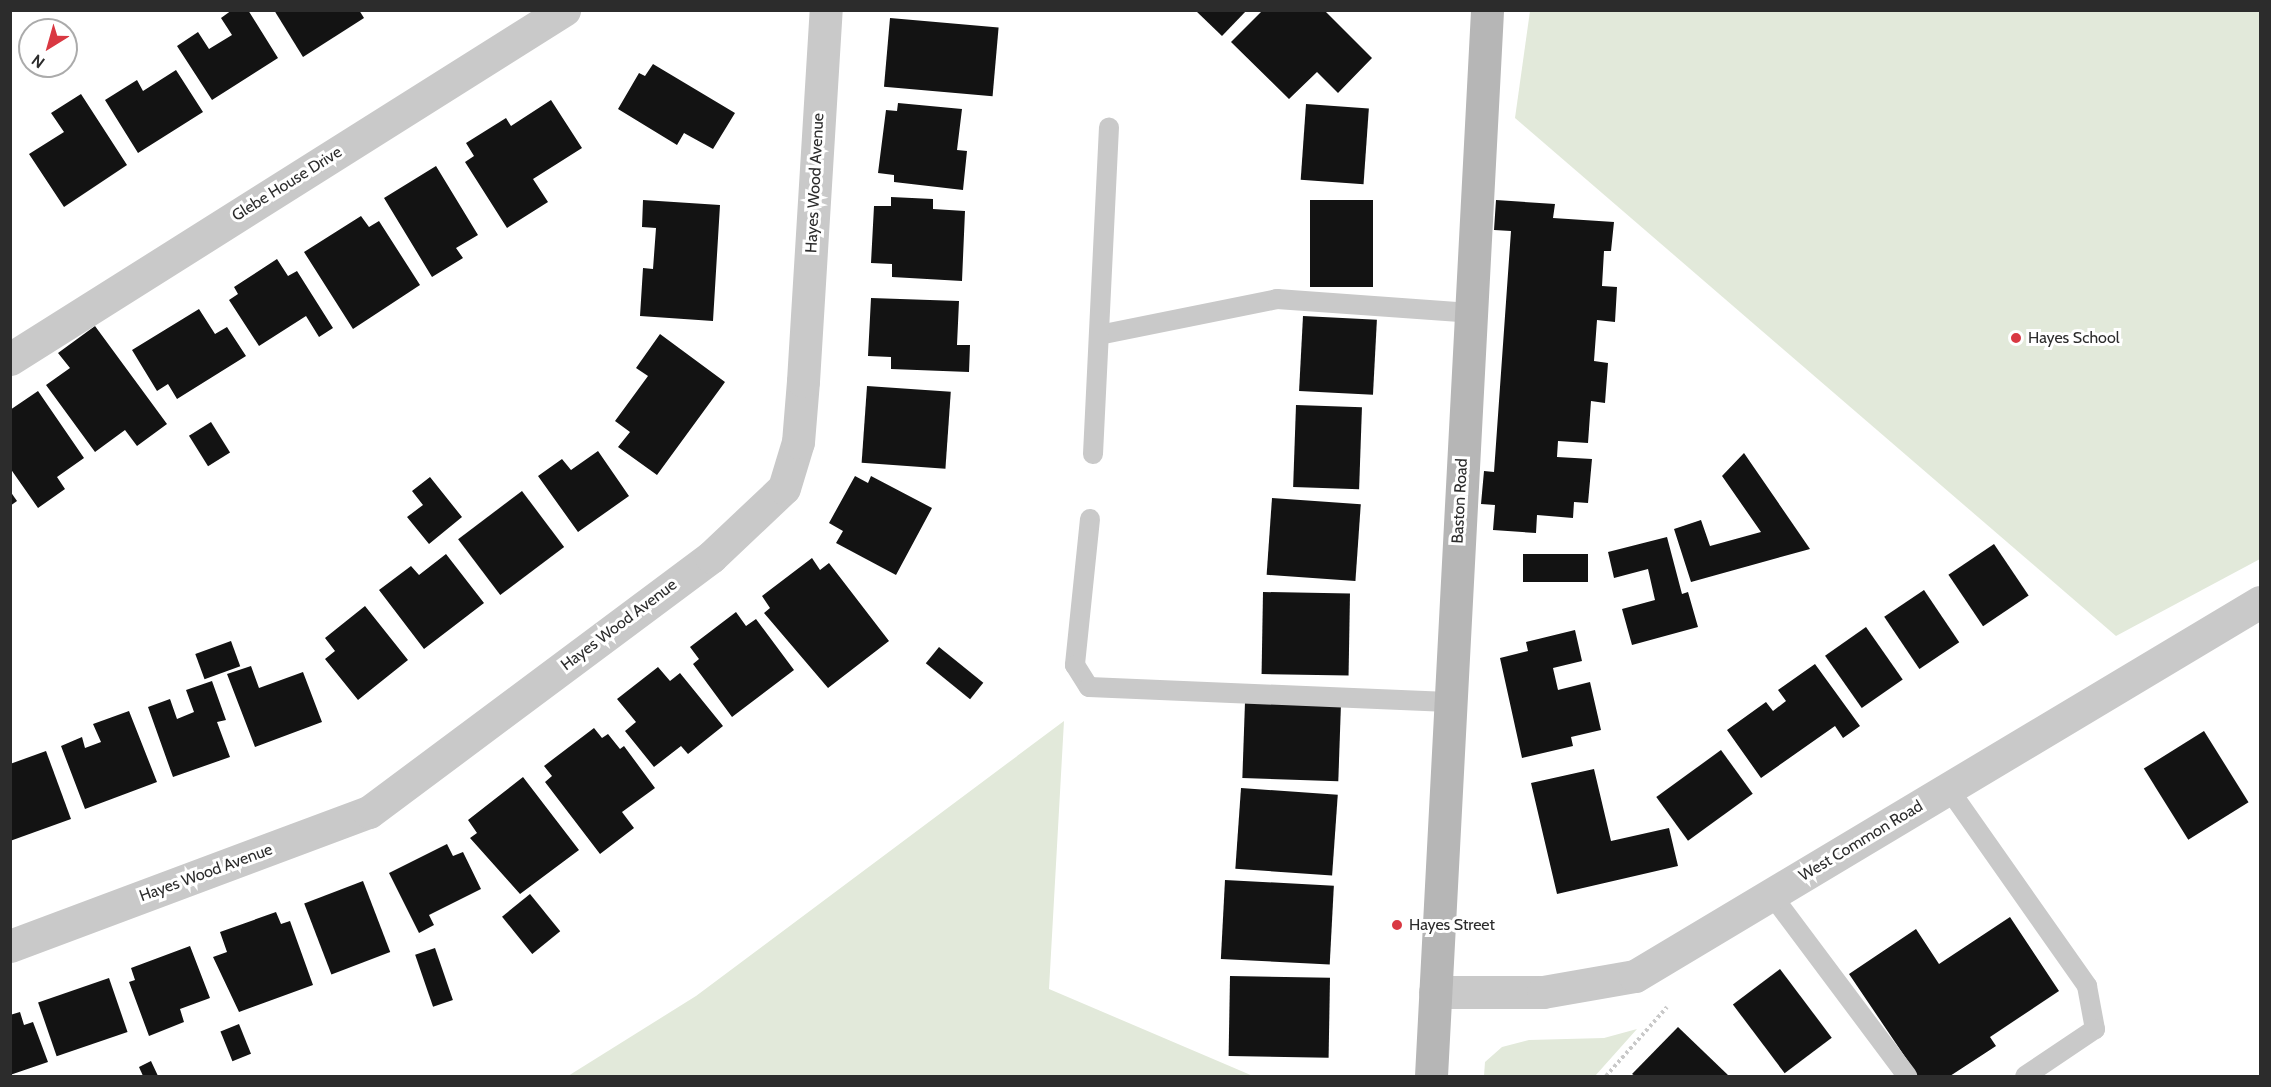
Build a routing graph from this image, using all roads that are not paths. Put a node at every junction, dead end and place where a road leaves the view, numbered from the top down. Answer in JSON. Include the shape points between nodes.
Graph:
{"nodes":[{"id":1,"x":564,"y":10,"type":"edge"},
{"id":2,"x":826,"y":10,"type":"edge"},
{"id":3,"x":1487,"y":10,"type":"edge"},
{"id":4,"x":1109,"y":127,"type":"dead end"},
{"id":5,"x":1470,"y":313,"type":"junction"},
{"id":6,"x":1100,"y":335,"type":"junction"},
{"id":7,"x":10,"y":359,"type":"edge"},
{"id":8,"x":1093,"y":454,"type":"dead end"},
{"id":9,"x":1090,"y":519,"type":"dead end"},
{"id":10,"x":2260,"y":602,"type":"edge"},
{"id":11,"x":1449,"y":702,"type":"junction"},
{"id":12,"x":1948,"y":788,"type":"junction"},
{"id":13,"x":1771,"y":894,"type":"junction"},
{"id":14,"x":10,"y":946,"type":"edge"},
{"id":15,"x":1435,"y":992,"type":"junction"},
{"id":16,"x":1431,"y":1077,"type":"edge"},
{"id":17,"x":1907,"y":1077,"type":"edge"},
{"id":18,"x":2025,"y":1077,"type":"edge"}],
"edges":[{"from":1,"to":7,"type":"street","name":"Glebe House Drive"},
{"from":2,"to":14,"type":"street","name":"Hayes Wood Avenue","via":[[798,442],[784,488],[711,557],[369,812]]},
{"from":3,"to":5,"type":"main road","name":"Baston Road"},
{"from":4,"to":6,"type":"lane"},
{"from":5,"to":6,"type":"lane","via":[[1277,299]]},
{"from":5,"to":11,"type":"main road","name":"Baston Road"},
{"from":6,"to":8,"type":"lane"},
{"from":9,"to":11,"type":"lane","via":[[1075,665],[1089,687]]},
{"from":10,"to":12,"type":"street","name":"West Common Road"},
{"from":11,"to":15,"type":"main road","name":"Baston Road"},
{"from":12,"to":13,"type":"street","name":"West Common Road"},
{"from":12,"to":18,"type":"lane","via":[[2087,986],[2095,1029]]},
{"from":13,"to":15,"type":"street","name":"West Common Road","via":[[1635,976],[1543,992]]},
{"from":13,"to":17,"type":"lane"},
{"from":15,"to":16,"type":"main road"}]}
